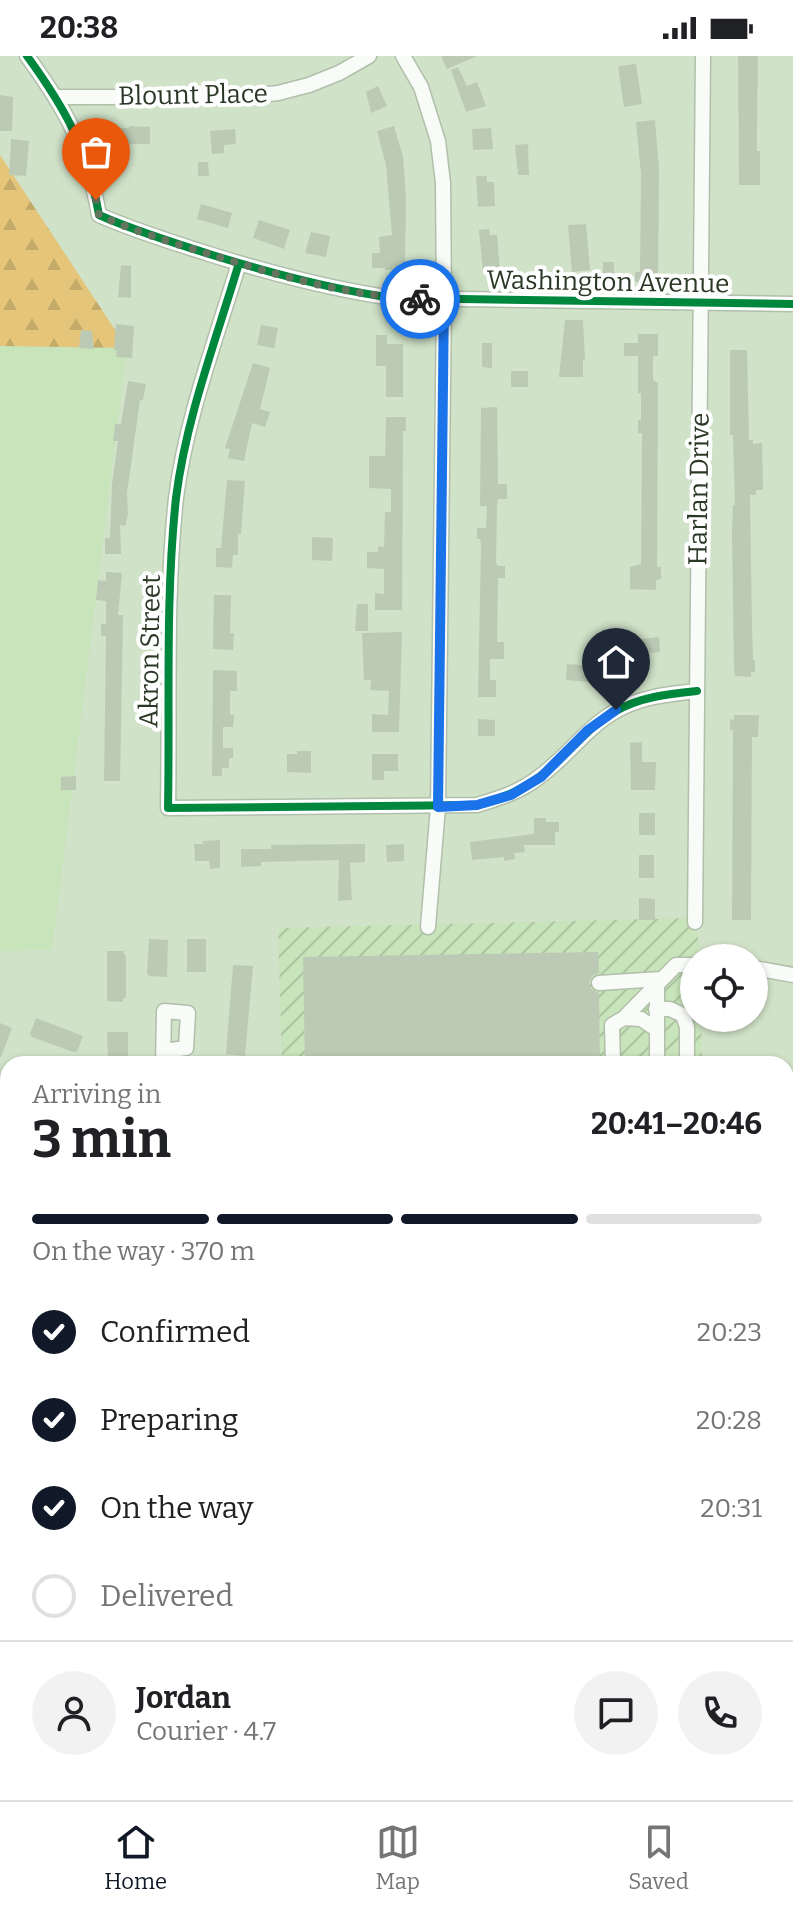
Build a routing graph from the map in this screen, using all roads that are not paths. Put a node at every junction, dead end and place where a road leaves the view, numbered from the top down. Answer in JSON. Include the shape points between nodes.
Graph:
{"nodes":[{"id":1,"x":27,"y":56,"type":"edge"},
{"id":2,"x":369,"y":56,"type":"edge"},
{"id":3,"x":403,"y":56,"type":"edge"},
{"id":4,"x":703,"y":56,"type":"edge"},
{"id":5,"x":57,"y":97,"type":"junction"},
{"id":6,"x":239,"y":263,"type":"junction"},
{"id":7,"x":444,"y":300,"type":"junction"},
{"id":8,"x":701,"y":304,"type":"junction"},
{"id":9,"x":793,"y":304,"type":"edge"},
{"id":10,"x":697,"y":691,"type":"junction"},
{"id":11,"x":438,"y":807,"type":"junction"},
{"id":12,"x":695,"y":922,"type":"dead end"},
{"id":13,"x":428,"y":927,"type":"dead end"},
{"id":14,"x":680,"y":965,"type":"edge"},
{"id":15,"x":768,"y":971,"type":"edge"},
{"id":16,"x":793,"y":975,"type":"edge"},
{"id":17,"x":659,"y":981,"type":"junction"},
{"id":18,"x":599,"y":983,"type":"dead end"},
{"id":19,"x":656,"y":1009,"type":"junction"},
{"id":20,"x":624,"y":1018,"type":"junction"},
{"id":21,"x":656,"y":1029,"type":"junction"},
{"id":22,"x":613,"y":1056,"type":"edge"},
{"id":23,"x":657,"y":1056,"type":"edge"},
{"id":24,"x":687,"y":1056,"type":"edge"}],
"edges":[{"from":1,"to":5,"type":"street"},
{"from":2,"to":5,"type":"street","name":"Blount Place","via":[[339,73],[278,93]]},
{"from":3,"to":7,"type":"street","via":[[421,87],[438,141]]},
{"from":4,"to":8,"type":"street","name":"Harlan Drive"},
{"from":5,"to":6,"type":"street","name":"Washington Avenue","via":[[85,154],[99,215]]},
{"from":6,"to":7,"type":"street","name":"Washington Avenue","via":[[344,291]]},
{"from":6,"to":11,"type":"street","name":"Akron Street","via":[[193,415],[177,496],[168,808]]},
{"from":7,"to":8,"type":"street","name":"Washington Avenue"},
{"from":7,"to":11,"type":"street"},
{"from":8,"to":9,"type":"street","name":"Washington Avenue"},
{"from":8,"to":10,"type":"street","name":"Harlan Drive"},
{"from":10,"to":11,"type":"street","via":[[656,695],[616,710],[541,777],[511,795],[477,805]]},
{"from":10,"to":12,"type":"street","name":"Harlan Drive"},
{"from":11,"to":13,"type":"street"},
{"from":14,"to":17,"type":"street"},
{"from":15,"to":16,"type":"street"},
{"from":17,"to":18,"type":"street"},
{"from":17,"to":19,"type":"street"},
{"from":17,"to":20,"type":"street"},
{"from":19,"to":21,"type":"street"},
{"from":19,"to":24,"type":"street","via":[[683,1015]]},
{"from":20,"to":21,"type":"street","via":[[641,1019]]},
{"from":20,"to":22,"type":"street","via":[[612,1025]]},
{"from":21,"to":23,"type":"street"}]}
